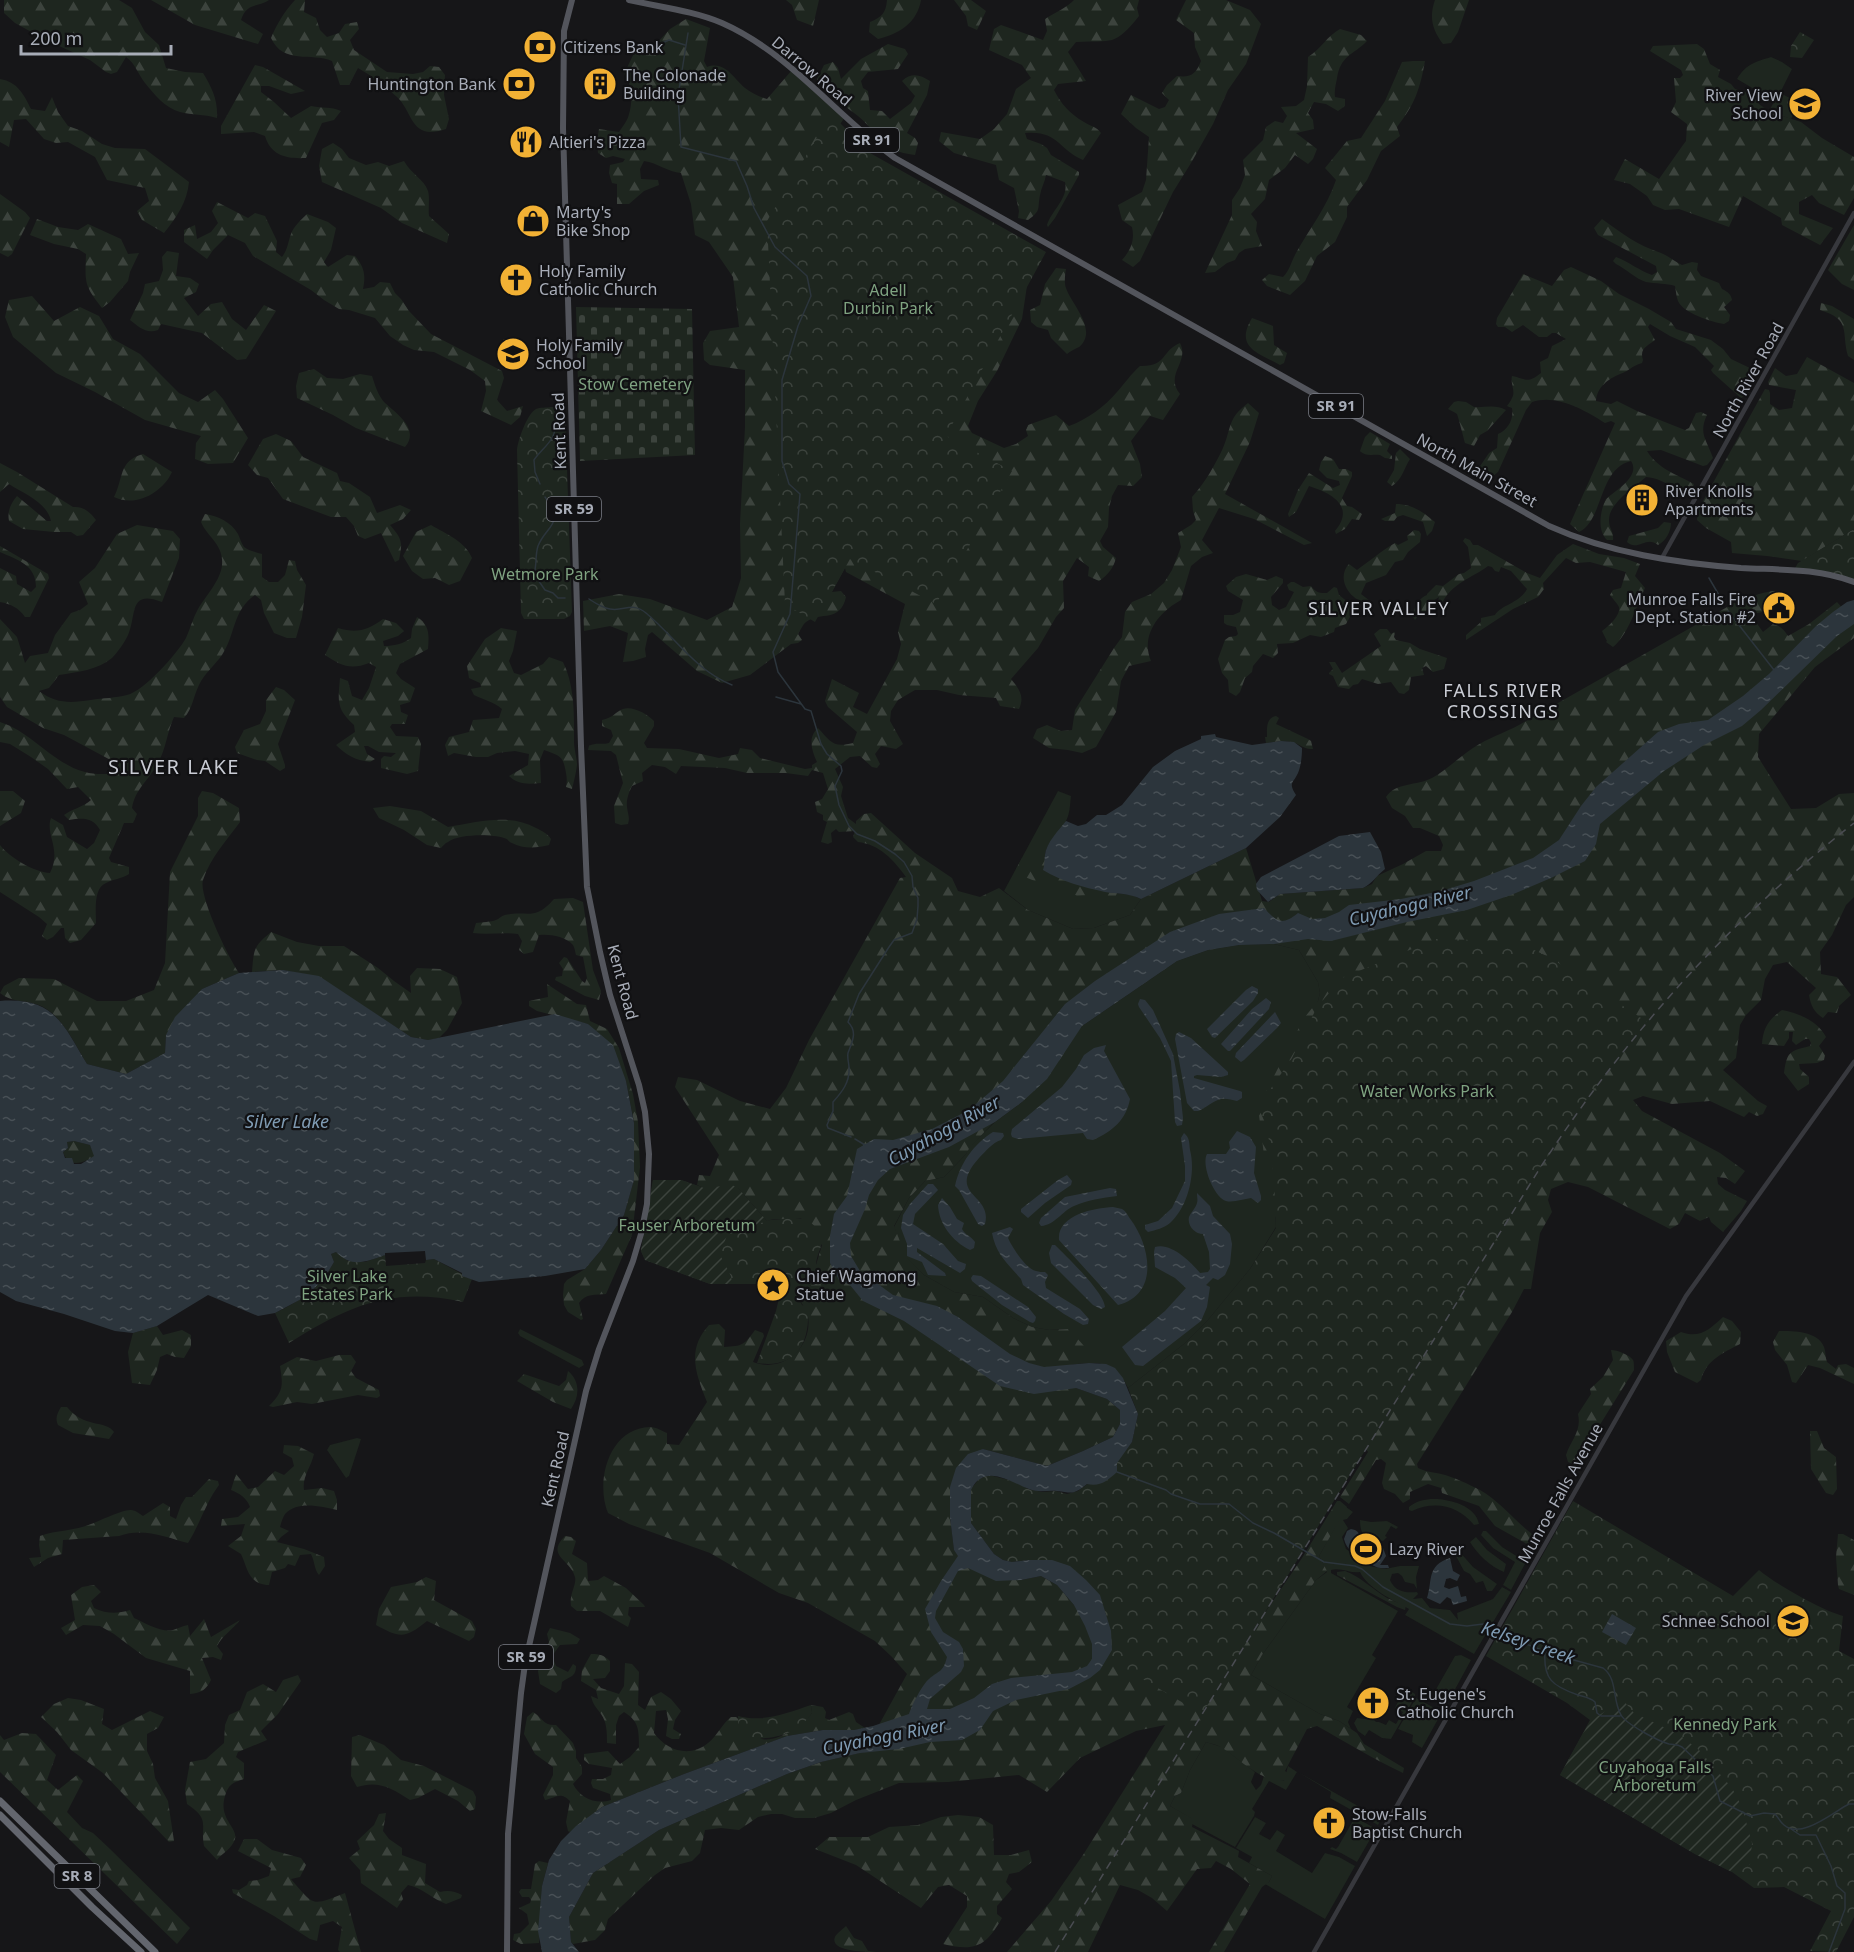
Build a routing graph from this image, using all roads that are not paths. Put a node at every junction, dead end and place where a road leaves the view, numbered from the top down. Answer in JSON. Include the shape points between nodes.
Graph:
{"nodes":[{"id":1,"x":572,"y":0,"type":"edge"},
{"id":2,"x":629,"y":0,"type":"edge"},
{"id":3,"x":1854,"y":213,"type":"edge"},
{"id":4,"x":1119,"y":284,"type":"joint"},
{"id":5,"x":1662,"y":558,"type":"junction"},
{"id":6,"x":1854,"y":582,"type":"edge"},
{"id":7,"x":1854,"y":1062,"type":"edge"},
{"id":8,"x":0,"y":1800,"type":"edge"},
{"id":9,"x":0,"y":1815,"type":"edge"},
{"id":10,"x":141,"y":1952,"type":"edge"},
{"id":11,"x":155,"y":1952,"type":"edge"},
{"id":12,"x":507,"y":1952,"type":"edge"},
{"id":13,"x":1314,"y":1952,"type":"edge"}],
"edges":[{"from":1,"to":12,"type":"main road","name":"Kent Road","number":"SR 59","via":[[564,31],[563,128],[587,887],[610,995],[645,1112],[649,1172],[647,1204],[633,1261],[586,1391],[525,1664],[508,1834]]},
{"from":2,"to":4,"type":"main road","name":"Darrow Road","number":"SR 91","via":[[700,15],[746,35],[895,158]]},
{"from":3,"to":5,"type":"street","name":"North River Road"},
{"from":4,"to":5,"type":"main road","name":"North Main Street","number":"SR 91","via":[[1549,526],[1592,543]]},
{"from":5,"to":6,"type":"main road","name":"North Main Street","number":"SR 91","via":[[1828,573]]},
{"from":7,"to":13,"type":"street","name":"Munroe Falls Avenue","via":[[1686,1296]]},
{"from":8,"to":11,"type":"highway","number":"SR 8"},
{"from":9,"to":10,"type":"highway","number":"SR 8"}]}
